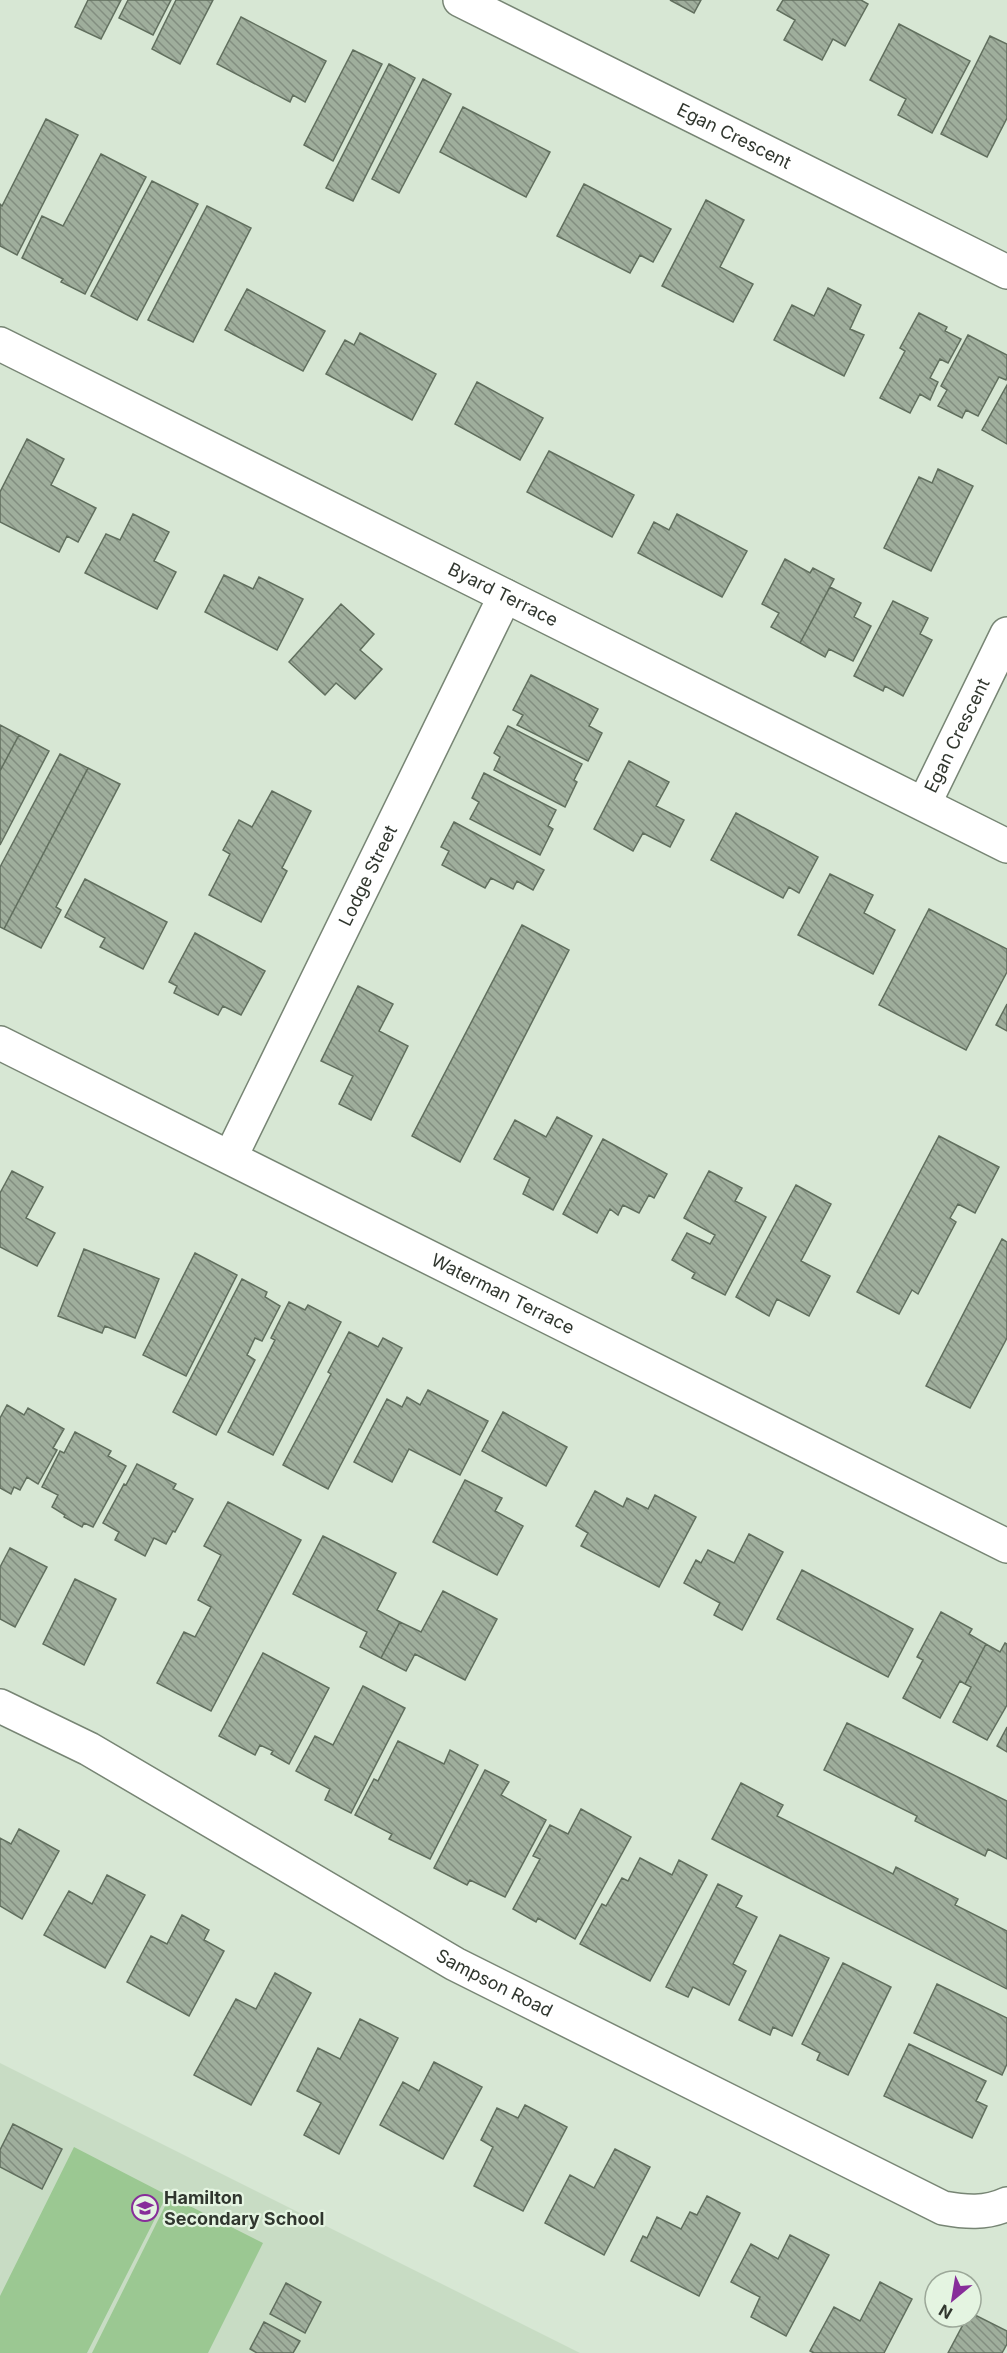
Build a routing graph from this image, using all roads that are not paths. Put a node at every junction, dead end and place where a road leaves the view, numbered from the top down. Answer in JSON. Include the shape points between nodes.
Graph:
{"nodes":[{"id":1,"x":460,"y":0,"type":"edge"},
{"id":2,"x":1007,"y":272,"type":"edge"},
{"id":3,"x":0,"y":344,"type":"edge"},
{"id":4,"x":505,"y":596,"type":"junction"},
{"id":5,"x":1007,"y":634,"type":"edge"},
{"id":6,"x":924,"y":804,"type":"junction"},
{"id":7,"x":1007,"y":846,"type":"edge"},
{"id":8,"x":0,"y":1043,"type":"edge"},
{"id":9,"x":231,"y":1156,"type":"junction"},
{"id":10,"x":1007,"y":1545,"type":"edge"},
{"id":11,"x":0,"y":1706,"type":"edge"},
{"id":12,"x":1007,"y":2204,"type":"edge"}],
"edges":[{"from":1,"to":2,"type":"street","name":"Egan Crescent"},
{"from":3,"to":4,"type":"street","name":"Byard Terrace"},
{"from":4,"to":6,"type":"street","name":"Byard Terrace"},
{"from":4,"to":9,"type":"street","name":"Lodge Street"},
{"from":5,"to":6,"type":"street","name":"Egan Crescent"},
{"from":6,"to":7,"type":"street","name":"Byard Terrace"},
{"from":8,"to":9,"type":"street","name":"Waterman Terrace"},
{"from":9,"to":10,"type":"street","name":"Waterman Terrace"},
{"from":11,"to":12,"type":"street","name":"Sampson Road","via":[[89,1749],[455,1964],[932,2203],[968,2212],[994,2210]]}]}
